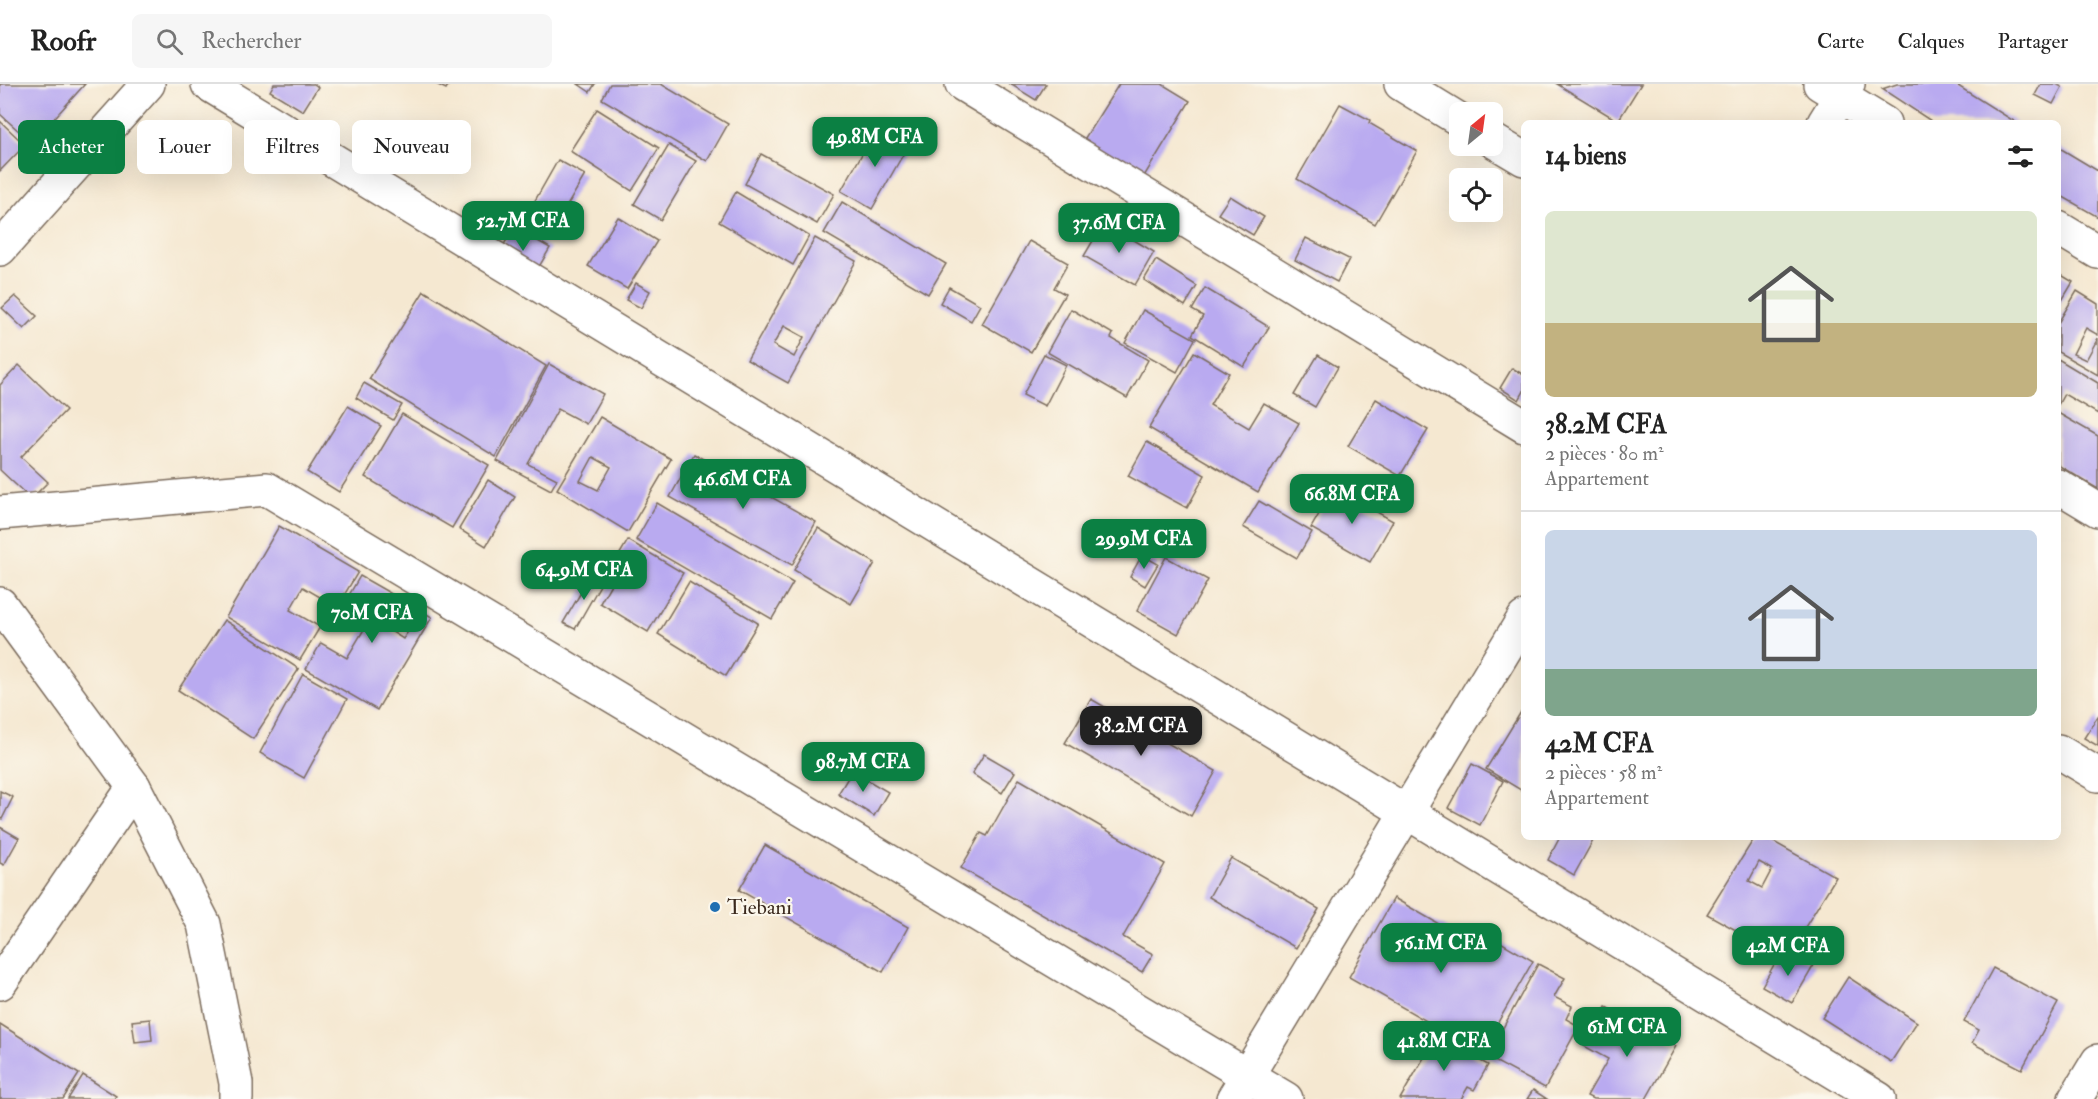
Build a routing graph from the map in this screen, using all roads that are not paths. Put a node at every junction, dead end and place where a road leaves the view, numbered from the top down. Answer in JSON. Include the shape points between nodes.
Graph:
{"nodes":[{"id":1,"x":148,"y":84,"type":"edge"},
{"id":2,"x":208,"y":84,"type":"edge"},
{"id":3,"x":962,"y":84,"type":"edge"},
{"id":4,"x":1401,"y":84,"type":"edge"},
{"id":5,"x":1833,"y":97,"type":"edge"},
{"id":6,"x":1449,"y":113,"type":"edge"},
{"id":7,"x":1878,"y":120,"type":"edge"},
{"id":8,"x":1503,"y":147,"type":"edge"},
{"id":9,"x":1521,"y":157,"type":"edge"},
{"id":10,"x":2061,"y":230,"type":"edge"},
{"id":11,"x":0,"y":249,"type":"edge"},
{"id":12,"x":2098,"y":252,"type":"edge"},
{"id":13,"x":1521,"y":424,"type":"edge"},
{"id":14,"x":2061,"y":488,"type":"edge"},
{"id":15,"x":2098,"y":510,"type":"edge"},
{"id":16,"x":0,"y":513,"type":"edge"},
{"id":17,"x":0,"y":604,"type":"edge"},
{"id":18,"x":1521,"y":623,"type":"edge"},
{"id":19,"x":2061,"y":753,"type":"edge"},
{"id":20,"x":2098,"y":775,"type":"edge"},
{"id":21,"x":134,"y":787,"type":"junction"},
{"id":22,"x":1406,"y":812,"type":"junction"},
{"id":23,"x":0,"y":983,"type":"edge"},
{"id":24,"x":2098,"y":1061,"type":"edge"},
{"id":25,"x":1239,"y":1087,"type":"edge"},
{"id":26,"x":236,"y":1099,"type":"edge"},
{"id":27,"x":1286,"y":1099,"type":"edge"},
{"id":28,"x":1879,"y":1099,"type":"edge"},
{"id":29,"x":2075,"y":1099,"type":"edge"}],
"edges":[{"from":1,"to":11,"type":"street"},
{"from":2,"to":22,"type":"street"},
{"from":3,"to":13,"type":"street"},
{"from":4,"to":6,"type":"street"},
{"from":5,"to":7,"type":"street"},
{"from":8,"to":9,"type":"street"},
{"from":10,"to":12,"type":"street"},
{"from":14,"to":15,"type":"street"},
{"from":16,"to":25,"type":"street","via":[[267,489]]},
{"from":17,"to":21,"type":"street"},
{"from":18,"to":22,"type":"street"},
{"from":19,"to":20,"type":"street"},
{"from":21,"to":23,"type":"street"},
{"from":21,"to":26,"type":"street","via":[[204,924]]},
{"from":22,"to":25,"type":"street"},
{"from":22,"to":28,"type":"street"},
{"from":24,"to":29,"type":"street"},
{"from":25,"to":27,"type":"street"}]}
